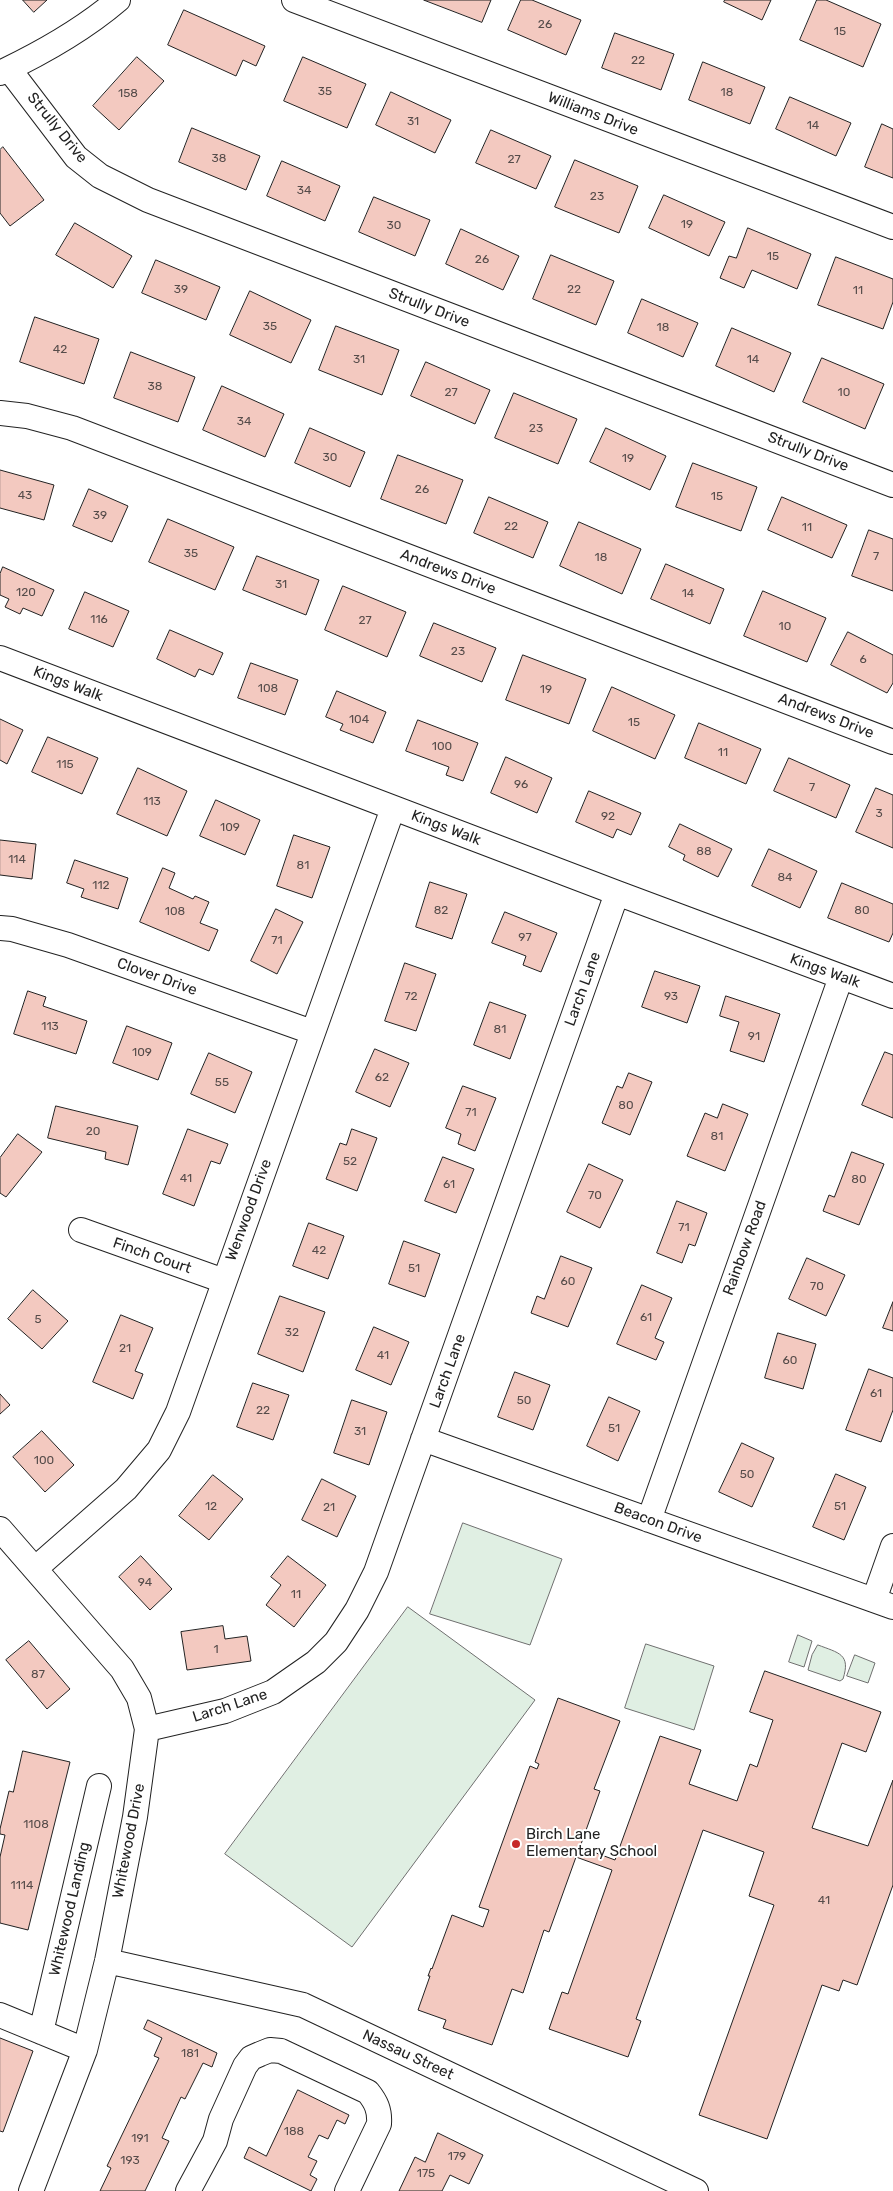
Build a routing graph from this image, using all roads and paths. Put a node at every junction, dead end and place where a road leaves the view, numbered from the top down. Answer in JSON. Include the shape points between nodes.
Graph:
{"nodes":[{"id":1,"x":118,"y":0,"type":"edge"},
{"id":2,"x":294,"y":0,"type":"edge"},
{"id":3,"x":4,"y":71,"type":"edge"},
{"id":4,"x":893,"y":227,"type":"edge"},
{"id":5,"x":0,"y":413,"type":"edge"},
{"id":6,"x":893,"y":485,"type":"edge"},
{"id":7,"x":0,"y":658,"type":"edge"},
{"id":8,"x":893,"y":742,"type":"edge"},
{"id":9,"x":393,"y":808,"type":"junction"},
{"id":10,"x":617,"y":893,"type":"junction"},
{"id":11,"x":0,"y":928,"type":"edge"},
{"id":12,"x":841,"y":977,"type":"junction"},
{"id":13,"x":893,"y":996,"type":"edge"},
{"id":14,"x":312,"y":1032,"type":"junction"},
{"id":15,"x":81,"y":1230,"type":"dead end"},
{"id":16,"x":224,"y":1281,"type":"junction"},
{"id":17,"x":424,"y":1439,"type":"junction"},
{"id":18,"x":649,"y":1520,"type":"junction"},
{"id":19,"x":0,"y":1529,"type":"edge"},
{"id":20,"x":893,"y":1546,"type":"edge"},
{"id":21,"x":36,"y":1568,"type":"junction"},
{"id":22,"x":883,"y":1604,"type":"edge"},
{"id":23,"x":147,"y":1729,"type":"junction"},
{"id":24,"x":99,"y":1786,"type":"dead end"},
{"id":25,"x":107,"y":1961,"type":"junction"},
{"id":26,"x":0,"y":2015,"type":"edge"},
{"id":27,"x":41,"y":2032,"type":"junction"},
{"id":28,"x":85,"y":2050,"type":"junction"},
{"id":29,"x":32,"y":2191,"type":"edge"},
{"id":30,"x":188,"y":2191,"type":"edge"},
{"id":31,"x":348,"y":2191,"type":"edge"},
{"id":32,"x":696,"y":2191,"type":"edge"}],
"edges":[{"from":1,"to":3,"type":"street","via":[[68,36]]},
{"from":2,"to":4,"type":"street","name":"Williams Drive"},
{"from":3,"to":6,"type":"street","name":"Strully Drive","via":[[76,157],[100,176],[148,200]]},
{"from":5,"to":8,"type":"street","name":"Andrews Drive","via":[[27,416],[72,428]]},
{"from":7,"to":9,"type":"street","name":"Kings Walk"},
{"from":9,"to":10,"type":"street","name":"Kings Walk"},
{"from":9,"to":14,"type":"street","name":"Wenwood Drive"},
{"from":10,"to":12,"type":"street","name":"Kings Walk"},
{"from":10,"to":17,"type":"street","name":"Larch Lane"},
{"from":11,"to":14,"type":"street","name":"Clover Drive","via":[[68,945]]},
{"from":12,"to":13,"type":"street","name":"Kings Walk"},
{"from":12,"to":18,"type":"street","name":"Rainbow Road"},
{"from":14,"to":16,"type":"street","name":"Wenwood Drive"},
{"from":15,"to":16,"type":"street","name":"Finch Court"},
{"from":16,"to":21,"type":"street","name":"Wenwood Drive","via":[[178,1412],[160,1450],[126,1489]]},
{"from":17,"to":18,"type":"street","name":"Beacon Drive"},
{"from":17,"to":23,"type":"street","name":"Larch Lane","via":[[376,1572],[336,1642],[316,1662],[273,1692],[224,1711]]},
{"from":18,"to":22,"type":"street","name":"Beacon Drive"},
{"from":19,"to":21,"type":"street","name":"Whitewood Drive"},
{"from":20,"to":22,"type":"street"},
{"from":21,"to":23,"type":"street","name":"Whitewood Drive","via":[[122,1669],[139,1698]]},
{"from":23,"to":25,"type":"street","name":"Whitewood Drive","via":[[135,1817]]},
{"from":24,"to":27,"type":"street","name":"Whitewood Landing"},
{"from":25,"to":28,"type":"street","name":"Whitewood Drive"},
{"from":25,"to":32,"type":"street","name":"Nassau Street","via":[[303,2005]]},
{"from":26,"to":27,"type":"street"},
{"from":27,"to":28,"type":"street"},
{"from":28,"to":29,"type":"street","name":"Whitewood Drive"},
{"from":30,"to":31,"type":"street","via":[[215,2142],[221,2119],[245,2066],[251,2058],[270,2050],[281,2051],[368,2092],[376,2102],[379,2124]]}]}
